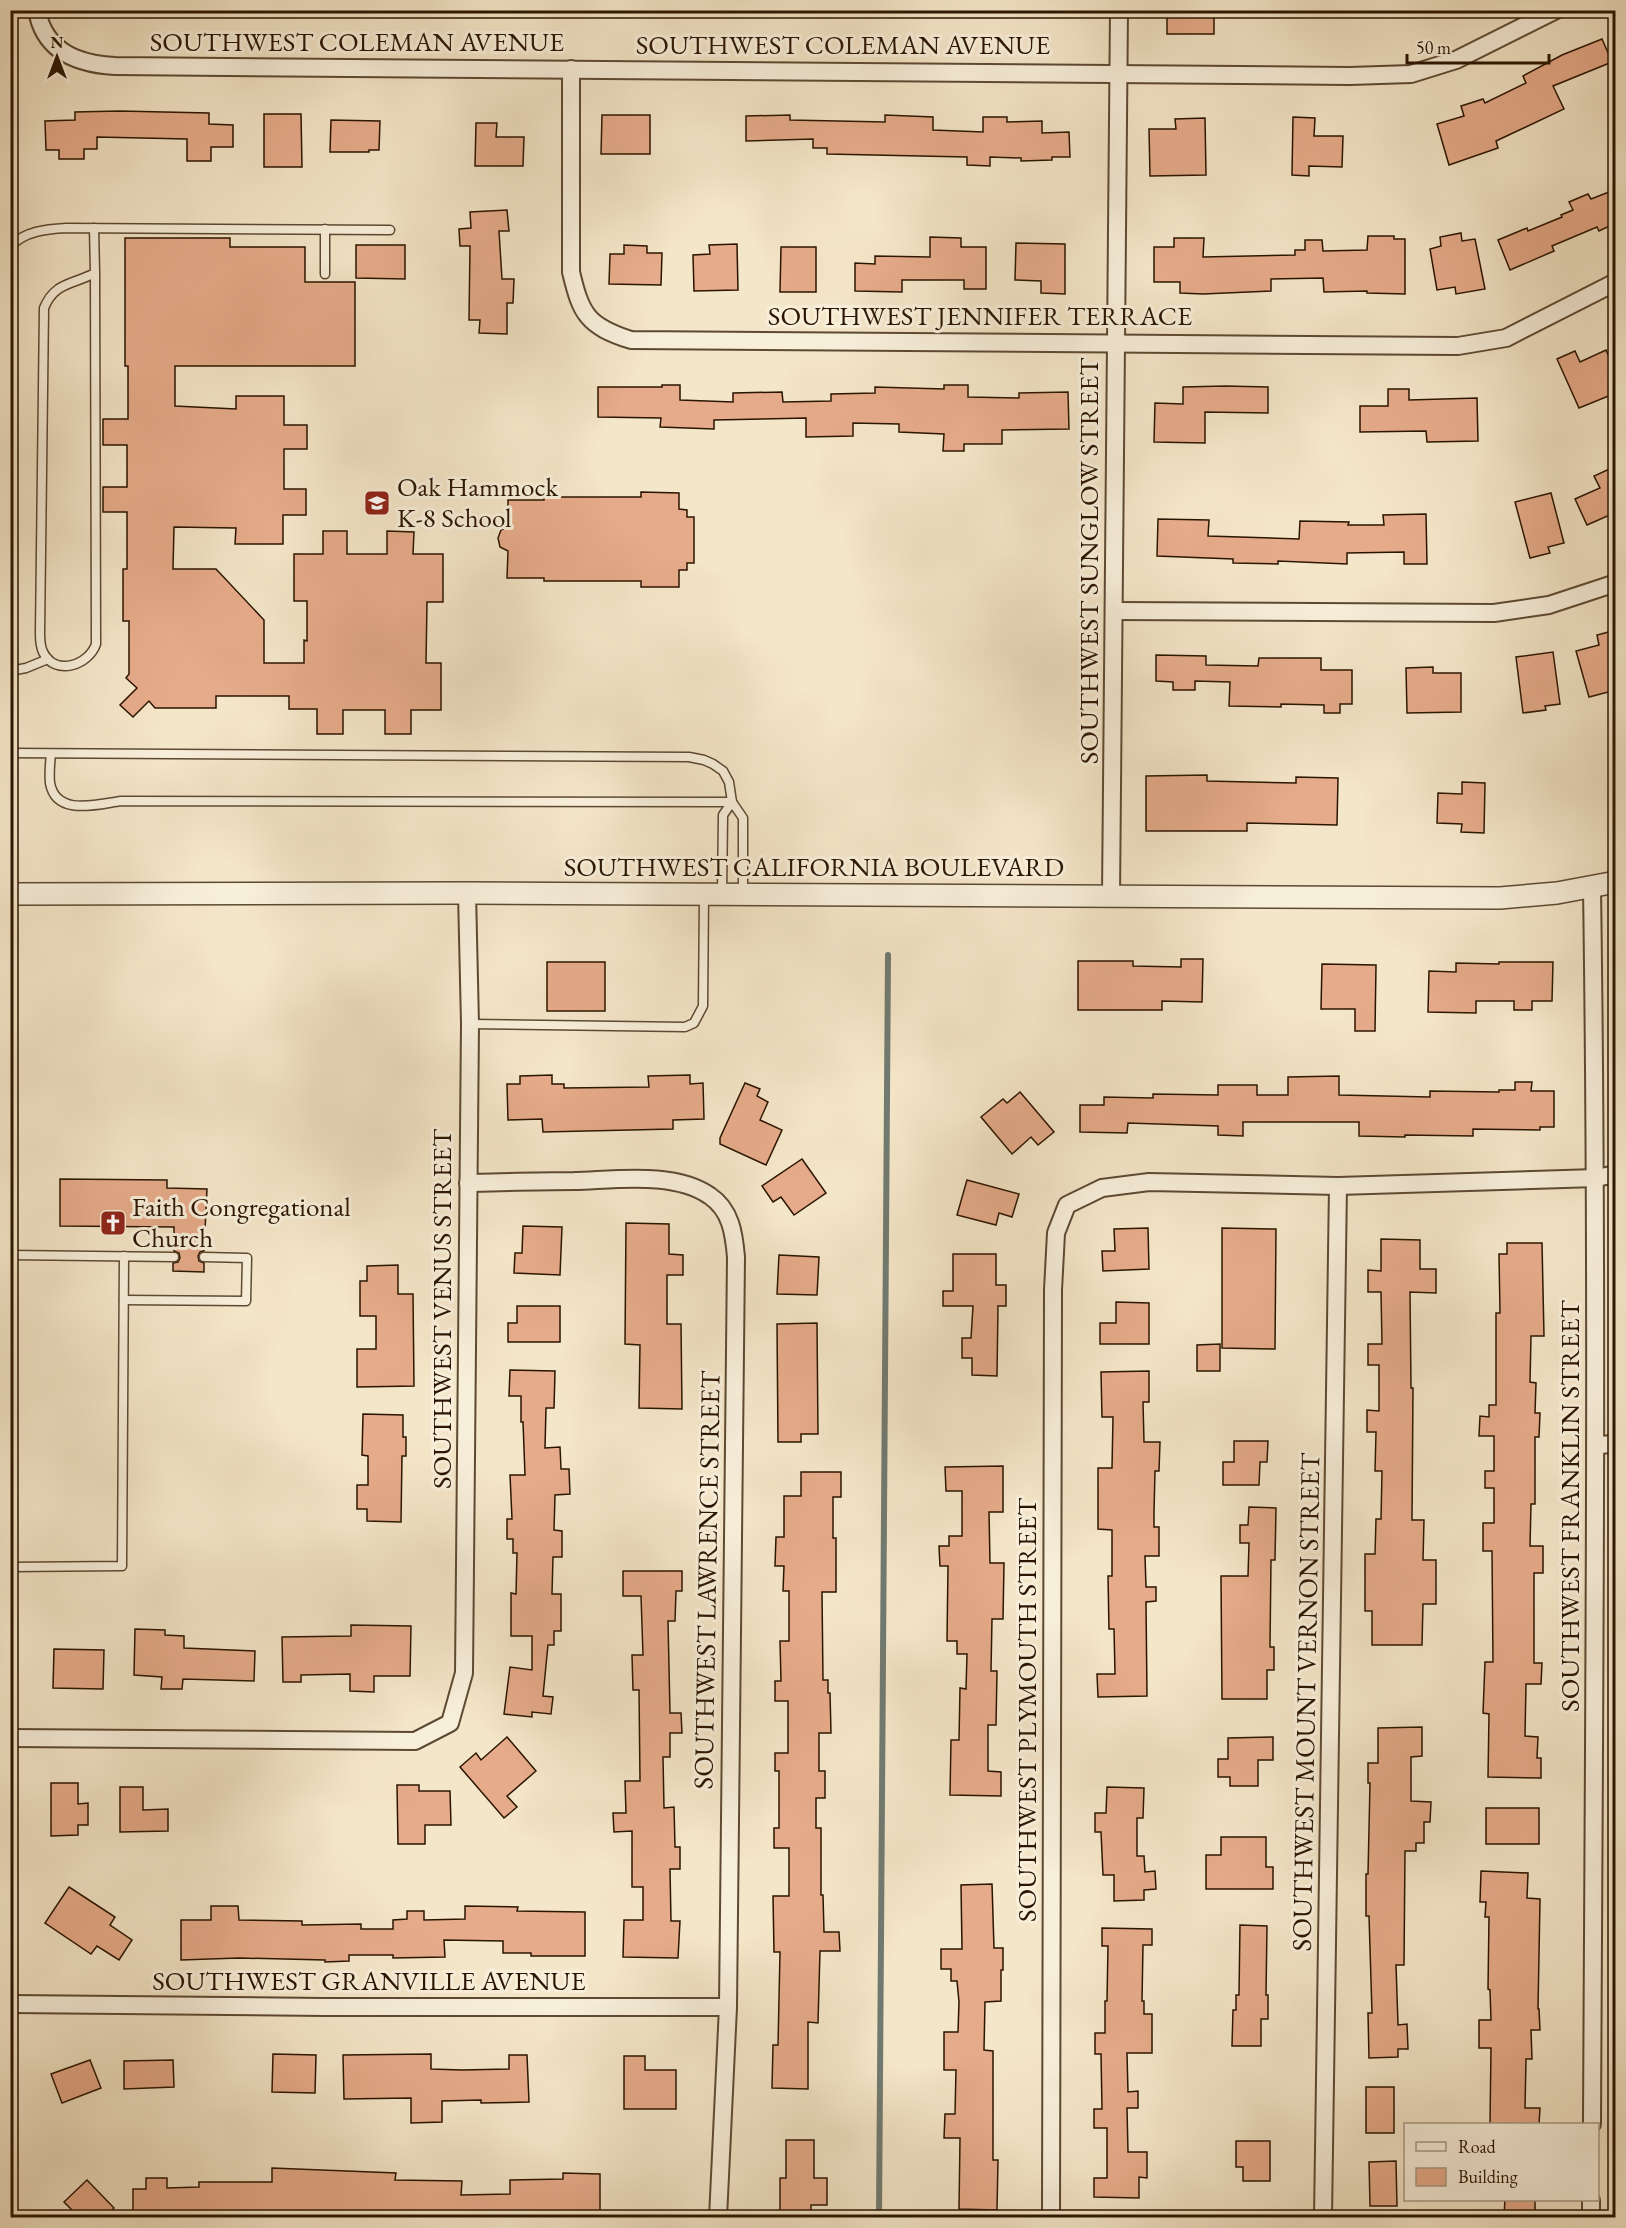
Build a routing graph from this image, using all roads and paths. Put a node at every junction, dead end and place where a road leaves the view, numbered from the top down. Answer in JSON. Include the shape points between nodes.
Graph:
{"nodes":[{"id":1,"x":37,"y":10,"type":"edge"},
{"id":2,"x":1119,"y":10,"type":"edge"},
{"id":3,"x":1556,"y":10,"type":"edge"},
{"id":4,"x":571,"y":69,"type":"junction"},
{"id":5,"x":1118,"y":73,"type":"junction"},
{"id":6,"x":94,"y":228,"type":"junction"},
{"id":7,"x":325,"y":229,"type":"junction"},
{"id":8,"x":390,"y":230,"type":"dead end"},
{"id":9,"x":10,"y":247,"type":"edge"},
{"id":10,"x":95,"y":273,"type":"junction"},
{"id":11,"x":325,"y":274,"type":"dead end"},
{"id":12,"x":1616,"y":282,"type":"edge"},
{"id":13,"x":1116,"y":342,"type":"junction"},
{"id":14,"x":1616,"y":583,"type":"edge"},
{"id":15,"x":1115,"y":611,"type":"junction"},
{"id":16,"x":48,"y":659,"type":"junction"},
{"id":17,"x":10,"y":670,"type":"edge"},
{"id":18,"x":10,"y":753,"type":"edge"},
{"id":19,"x":51,"y":753,"type":"junction"},
{"id":20,"x":732,"y":801,"type":"junction"},
{"id":21,"x":1616,"y":882,"type":"edge"},
{"id":22,"x":1592,"y":888,"type":"junction"},
{"id":23,"x":467,"y":893,"type":"junction"},
{"id":24,"x":10,"y":894,"type":"edge"},
{"id":25,"x":713,"y":895,"type":"junction"},
{"id":26,"x":743,"y":895,"type":"junction"},
{"id":27,"x":1111,"y":897,"type":"junction"},
{"id":28,"x":470,"y":1023,"type":"junction"},
{"id":29,"x":1616,"y":1174,"type":"edge"},
{"id":30,"x":1596,"y":1178,"type":"junction"},
{"id":31,"x":468,"y":1183,"type":"junction"},
{"id":32,"x":1338,"y":1186,"type":"junction"},
{"id":33,"x":10,"y":1255,"type":"edge"},
{"id":34,"x":124,"y":1256,"type":"junction"},
{"id":35,"x":174,"y":1257,"type":"dead end"},
{"id":36,"x":204,"y":1257,"type":"dead end"},
{"id":37,"x":124,"y":1300,"type":"junction"},
{"id":38,"x":1616,"y":1444,"type":"edge"},
{"id":39,"x":1596,"y":1445,"type":"junction"},
{"id":40,"x":10,"y":1567,"type":"edge"},
{"id":41,"x":10,"y":1738,"type":"edge"},
{"id":42,"x":10,"y":2004,"type":"edge"},
{"id":43,"x":728,"y":2007,"type":"junction"},
{"id":44,"x":1592,"y":2123,"type":"edge"},
{"id":45,"x":1591,"y":2201,"type":"edge"},
{"id":46,"x":718,"y":2217,"type":"edge"},
{"id":47,"x":1051,"y":2217,"type":"edge"},
{"id":48,"x":1323,"y":2217,"type":"edge"},
{"id":49,"x":1591,"y":2217,"type":"edge"}],
"edges":[{"from":1,"to":4,"type":"street","name":"SOUTHWEST COLEMAN AVENUE","via":[[49,38],[68,56],[116,66]]},
{"from":2,"to":5,"type":"street","name":"SOUTHWEST SUNGLOW STREET"},
{"from":3,"to":5,"type":"street","name":"SOUTHWEST COLEMAN AVENUE","via":[[1456,60],[1411,74]]},
{"from":4,"to":5,"type":"street","name":"SOUTHWEST COLEMAN AVENUE"},
{"from":4,"to":13,"type":"street","name":"SOUTHWEST JENNIFER TERRACE","via":[[571,272],[578,302],[591,321],[608,333],[631,339]]},
{"from":5,"to":13,"type":"street","name":"SOUTHWEST SUNGLOW STREET"},
{"from":6,"to":7,"type":"lane"},
{"from":6,"to":9,"type":"lane","via":[[45,229]]},
{"from":6,"to":10,"type":"lane"},
{"from":7,"to":8,"type":"lane"},
{"from":7,"to":11,"type":"lane"},
{"from":10,"to":16,"type":"lane","via":[[57,288],[44,308],[40,633]]},
{"from":10,"to":16,"type":"lane","via":[[96,644],[93,653],[75,665],[56,665]]},
{"from":12,"to":13,"type":"street","name":"SOUTHWEST JENNIFER TERRACE","via":[[1506,338],[1458,346]]},
{"from":13,"to":15,"type":"street","name":"SOUTHWEST SUNGLOW STREET"},
{"from":14,"to":15,"type":"street","via":[[1549,605],[1494,613]]},
{"from":15,"to":27,"type":"street","name":"SOUTHWEST SUNGLOW STREET"},
{"from":16,"to":17,"type":"lane"},
{"from":18,"to":19,"type":"lane"},
{"from":19,"to":20,"type":"lane","via":[[689,757],[704,759],[723,771]]},
{"from":19,"to":20,"type":"lane","via":[[51,785],[55,794],[71,806],[121,801]]},
{"from":20,"to":25,"type":"lane","via":[[723,815]]},
{"from":20,"to":26,"type":"lane","via":[[743,818]]},
{"from":21,"to":22,"type":"street","name":"SOUTHWEST CALIFORNIA BOULEVARD"},
{"from":22,"to":27,"type":"street","name":"SOUTHWEST CALIFORNIA BOULEVARD","via":[[1500,898]]},
{"from":22,"to":30,"type":"street","name":"SOUTHWEST FRANKLIN STREET"},
{"from":23,"to":24,"type":"street","name":"SOUTHWEST CALIFORNIA BOULEVARD"},
{"from":23,"to":25,"type":"street","name":"SOUTHWEST CALIFORNIA BOULEVARD"},
{"from":23,"to":28,"type":"street","name":"SOUTHWEST VENUS STREET"},
{"from":25,"to":26,"type":"street","name":"SOUTHWEST CALIFORNIA BOULEVARD"},
{"from":25,"to":28,"type":"lane","via":[[704,1006],[694,1023],[685,1027]]},
{"from":26,"to":27,"type":"street","name":"SOUTHWEST CALIFORNIA BOULEVARD"},
{"from":28,"to":31,"type":"street","name":"SOUTHWEST VENUS STREET"},
{"from":29,"to":30,"type":"street"},
{"from":30,"to":32,"type":"street"},
{"from":30,"to":39,"type":"street","name":"SOUTHWEST FRANKLIN STREET"},
{"from":31,"to":41,"type":"street","name":"SOUTHWEST VENUS STREET","via":[[465,1673],[450,1723],[415,1741]]},
{"from":31,"to":43,"type":"street","name":"SOUTHWEST LAWRENCE STREET","via":[[679,1183],[710,1196],[731,1224],[736,1257]]},
{"from":32,"to":47,"type":"street","name":"SOUTHWEST PLYMOUTH STREET","via":[[1149,1182],[1102,1188],[1067,1205],[1056,1233]]},
{"from":32,"to":48,"type":"street","name":"SOUTHWEST MOUNT VERNON STREET"},
{"from":33,"to":34,"type":"lane"},
{"from":34,"to":35,"type":"lane"},
{"from":34,"to":37,"type":"lane"},
{"from":36,"to":37,"type":"lane","via":[[247,1258],[246,1301]]},
{"from":37,"to":40,"type":"lane","via":[[122,1566]]},
{"from":38,"to":39,"type":"street"},
{"from":39,"to":44,"type":"street","name":"SOUTHWEST FRANKLIN STREET"},
{"from":42,"to":43,"type":"street","name":"SOUTHWEST GRANVILLE AVENUE"},
{"from":43,"to":46,"type":"street","name":"SOUTHWEST LAWRENCE STREET"},
{"from":45,"to":49,"type":"street"}]}
